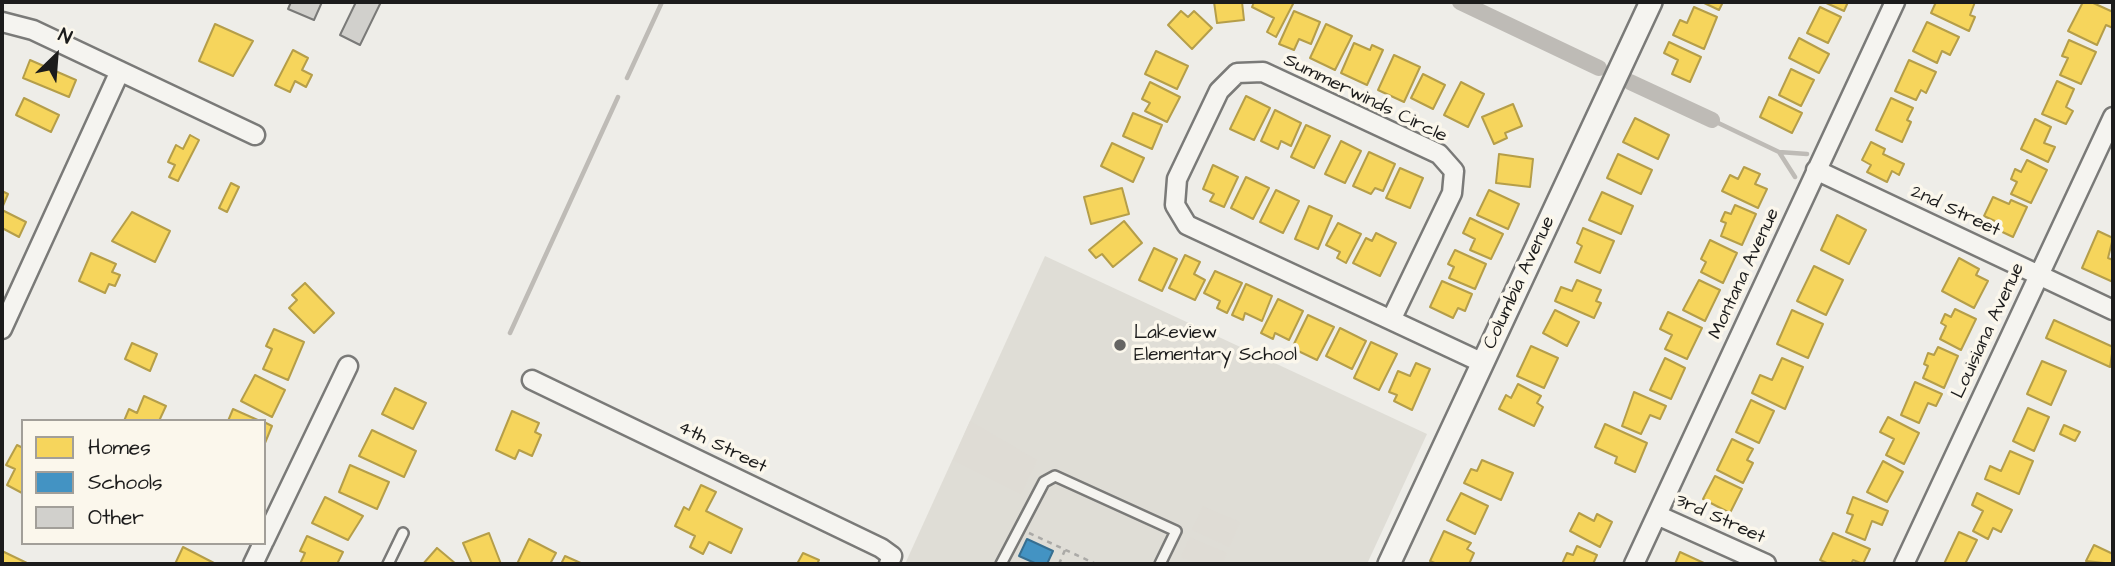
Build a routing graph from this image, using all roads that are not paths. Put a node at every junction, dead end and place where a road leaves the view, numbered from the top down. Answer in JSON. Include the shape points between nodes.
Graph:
{"nodes":[{"id":1,"x":1651,"y":2,"type":"edge"},
{"id":2,"x":1895,"y":2,"type":"edge"},
{"id":3,"x":2,"y":22,"type":"edge"},
{"id":4,"x":120,"y":71,"type":"junction"},
{"id":5,"x":2113,"y":117,"type":"edge"},
{"id":6,"x":256,"y":135,"type":"dead end"},
{"id":7,"x":1816,"y":170,"type":"junction"},
{"id":8,"x":2038,"y":275,"type":"junction"},
{"id":9,"x":2113,"y":310,"type":"edge"},
{"id":10,"x":1391,"y":320,"type":"junction"},
{"id":11,"x":2,"y":329,"type":"edge"},
{"id":12,"x":1483,"y":363,"type":"junction"},
{"id":13,"x":348,"y":366,"type":"dead end"},
{"id":14,"x":532,"y":380,"type":"dead end"},
{"id":15,"x":1657,"y":515,"type":"junction"},
{"id":16,"x":403,"y":533,"type":"dead end"},
{"id":17,"x":266,"y":538,"type":"edge"},
{"id":18,"x":262,"y":545,"type":"edge"},
{"id":19,"x":891,"y":560,"type":"edge"},
{"id":20,"x":253,"y":564,"type":"edge"},
{"id":21,"x":387,"y":564,"type":"edge"},
{"id":22,"x":1000,"y":564,"type":"edge"},
{"id":23,"x":1160,"y":564,"type":"edge"},
{"id":24,"x":1389,"y":564,"type":"edge"},
{"id":25,"x":1633,"y":564,"type":"edge"},
{"id":26,"x":1766,"y":564,"type":"edge"},
{"id":27,"x":1904,"y":564,"type":"edge"}],
"edges":[{"from":1,"to":12,"type":"street","name":"Columbia Avenue"},
{"from":2,"to":7,"type":"street","name":"Montana Avenue"},
{"from":3,"to":4,"type":"street","via":[[33,30]]},
{"from":4,"to":6,"type":"street"},
{"from":4,"to":11,"type":"street"},
{"from":5,"to":8,"type":"street","name":"Louisiana Avenue"},
{"from":7,"to":8,"type":"street","name":"2nd Street"},
{"from":7,"to":15,"type":"street","name":"Montana Avenue"},
{"from":8,"to":9,"type":"street","name":"2nd Street"},
{"from":8,"to":27,"type":"street","name":"Louisiana Avenue"},
{"from":10,"to":10,"type":"street","name":"Summerwinds Circle","via":[[1452,193],[1454,171],[1439,154],[1272,76],[1237,73],[1219,91],[1177,179],[1175,205],[1187,225]]},
{"from":10,"to":12,"type":"street","name":"Summerwinds Circle"},
{"from":12,"to":24,"type":"street","name":"Columbia Avenue"},
{"from":13,"to":17,"type":"street"},
{"from":14,"to":19,"type":"street","name":"4th Street"},
{"from":15,"to":25,"type":"street","name":"Montana Avenue"},
{"from":15,"to":26,"type":"street","name":"3rd Street"},
{"from":16,"to":21,"type":"lane"},
{"from":18,"to":20,"type":"street"},
{"from":22,"to":23,"type":"lane","via":[[1044,482],[1055,476],[1176,531]]}]}
